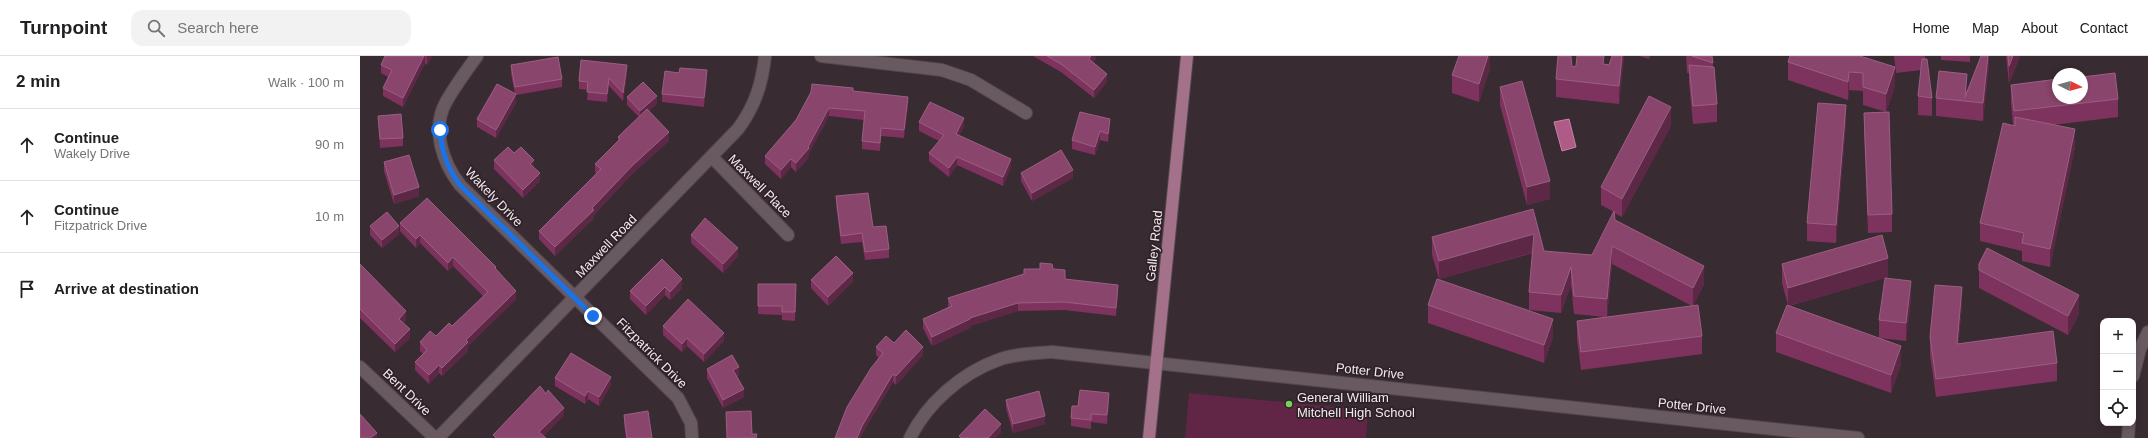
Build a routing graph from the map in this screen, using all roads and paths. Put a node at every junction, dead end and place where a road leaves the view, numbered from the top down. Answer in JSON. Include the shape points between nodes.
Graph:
{"nodes":[{"id":1,"x":477,"y":56,"type":"edge"},
{"id":2,"x":765,"y":56,"type":"edge"},
{"id":3,"x":821,"y":56,"type":"edge"},
{"id":4,"x":1187,"y":56,"type":"edge"},
{"id":5,"x":1026,"y":113,"type":"dead end"},
{"id":6,"x":712,"y":157,"type":"junction"},
{"id":7,"x":788,"y":235,"type":"dead end"},
{"id":8,"x":575,"y":298,"type":"junction"},
{"id":9,"x":2148,"y":332,"type":"edge"},
{"id":10,"x":1156,"y":362,"type":"junction"},
{"id":11,"x":2136,"y":364,"type":"edge"},
{"id":12,"x":360,"y":367,"type":"edge"},
{"id":13,"x":2129,"y":426,"type":"edge"},
{"id":14,"x":435,"y":438,"type":"edge"},
{"id":15,"x":438,"y":438,"type":"edge"},
{"id":16,"x":692,"y":438,"type":"edge"},
{"id":17,"x":910,"y":438,"type":"edge"},
{"id":18,"x":1149,"y":438,"type":"edge"},
{"id":19,"x":1858,"y":438,"type":"edge"},
{"id":20,"x":2128,"y":438,"type":"edge"}],
"edges":[{"from":1,"to":8,"type":"street","name":"Wakely Drive","via":[[445,103],[440,130],[444,160],[460,185]]},
{"from":2,"to":6,"type":"street","name":"Maxwell Road","via":[[762,81],[752,108],[738,129]]},
{"from":3,"to":5,"type":"street","via":[[942,70],[971,80]]},
{"from":4,"to":10,"type":"main road","name":"Galley Road"},
{"from":6,"to":7,"type":"street","name":"Maxwell Place"},
{"from":6,"to":8,"type":"street","name":"Maxwell Road"},
{"from":8,"to":15,"type":"street","name":"Maxwell Road"},
{"from":8,"to":16,"type":"street","name":"Fitzpatrick Drive","via":[[678,398],[691,423]]},
{"from":9,"to":11,"type":"street"},
{"from":10,"to":17,"type":"street","name":"Potter Drive","via":[[1052,352],[999,359],[964,378],[945,393],[929,410]]},
{"from":10,"to":18,"type":"main road","name":"Galley Road"},
{"from":10,"to":19,"type":"street","name":"Potter Drive"},
{"from":12,"to":14,"type":"street","name":"Bent Drive"},
{"from":13,"to":20,"type":"street"}]}
